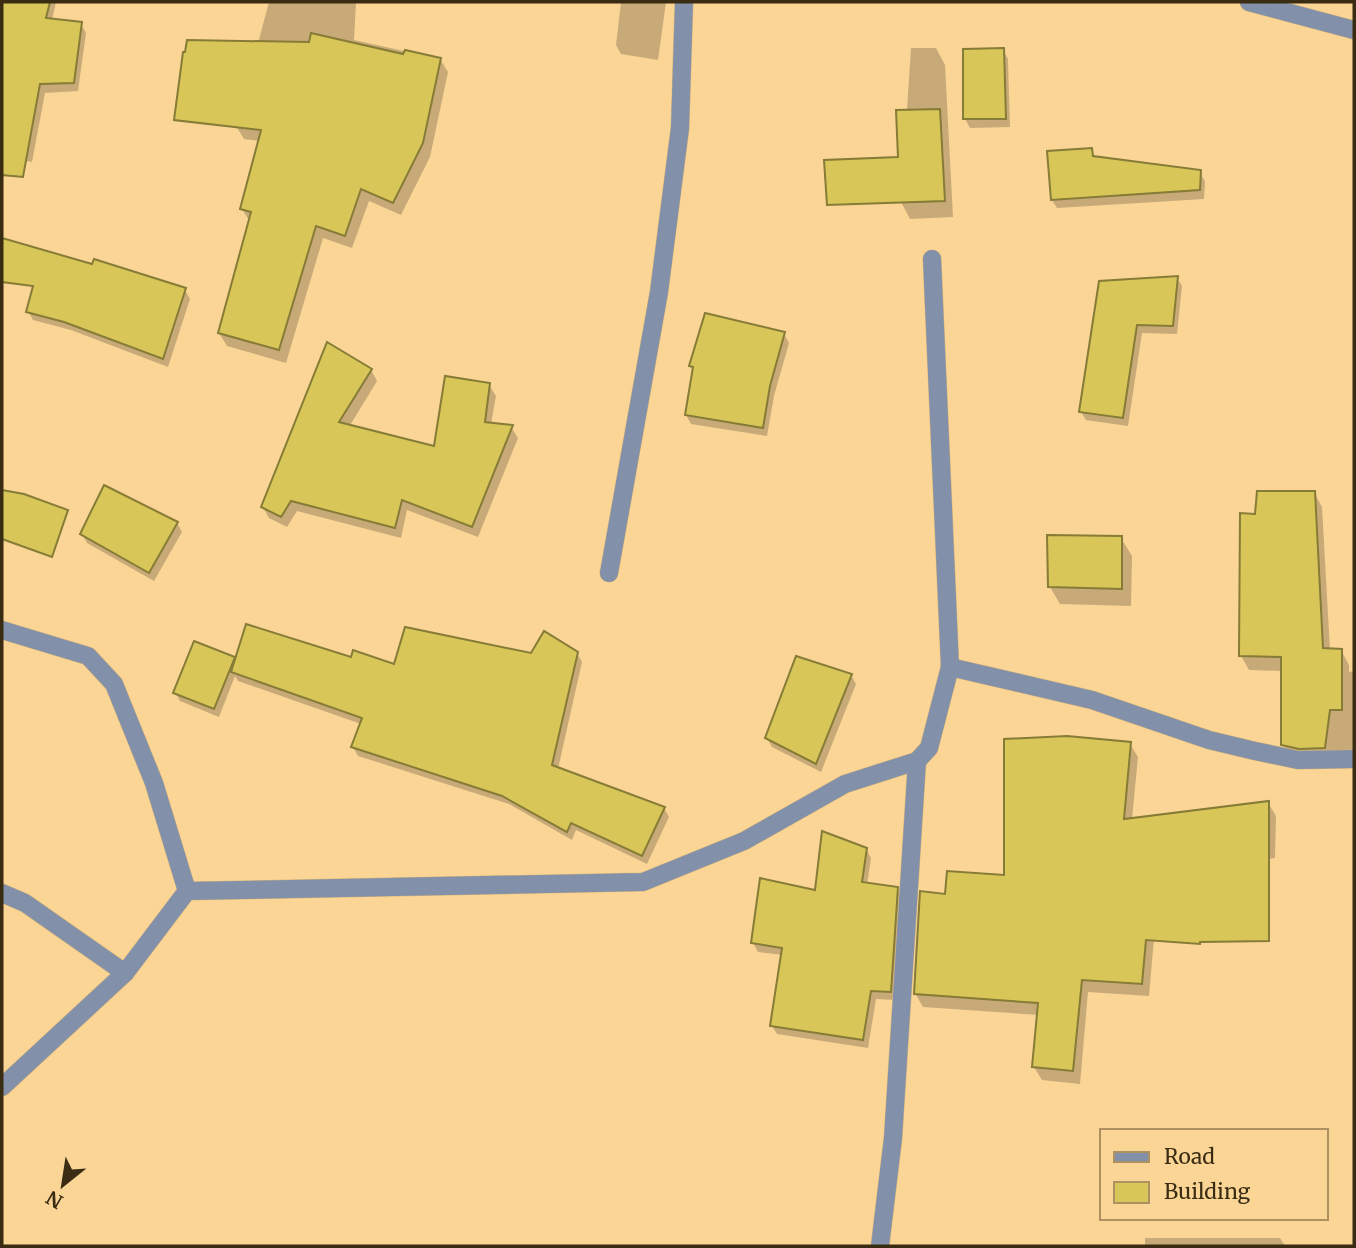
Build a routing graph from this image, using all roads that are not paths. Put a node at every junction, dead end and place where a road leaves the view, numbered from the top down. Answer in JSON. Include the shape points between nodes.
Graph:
{"nodes":[{"id":1,"x":684,"y":2,"type":"edge"},
{"id":2,"x":1249,"y":2,"type":"edge"},
{"id":3,"x":1354,"y":30,"type":"edge"},
{"id":4,"x":932,"y":259,"type":"dead end"},
{"id":5,"x":609,"y":573,"type":"dead end"},
{"id":6,"x":2,"y":630,"type":"edge"},
{"id":7,"x":950,"y":667,"type":"junction"},
{"id":8,"x":1354,"y":759,"type":"edge"},
{"id":9,"x":916,"y":761,"type":"junction"},
{"id":10,"x":187,"y":891,"type":"junction"},
{"id":11,"x":2,"y":893,"type":"edge"},
{"id":12,"x":125,"y":973,"type":"junction"},
{"id":13,"x":2,"y":1087,"type":"edge"},
{"id":14,"x":880,"y":1246,"type":"edge"}],
"edges":[{"from":1,"to":5,"type":"street","via":[[680,128],[659,292]]},
{"from":2,"to":3,"type":"street"},
{"from":4,"to":7,"type":"street"},
{"from":6,"to":10,"type":"street","via":[[88,656],[114,684],[154,782]]},
{"from":7,"to":8,"type":"street","via":[[1091,700],[1221,743],[1298,760]]},
{"from":7,"to":9,"type":"street","via":[[929,748]]},
{"from":9,"to":10,"type":"street","via":[[845,784],[744,841],[643,881]]},
{"from":9,"to":14,"type":"street","via":[[893,1138]]},
{"from":10,"to":12,"type":"street"},
{"from":11,"to":12,"type":"street","via":[[25,903]]},
{"from":12,"to":13,"type":"street"}]}
